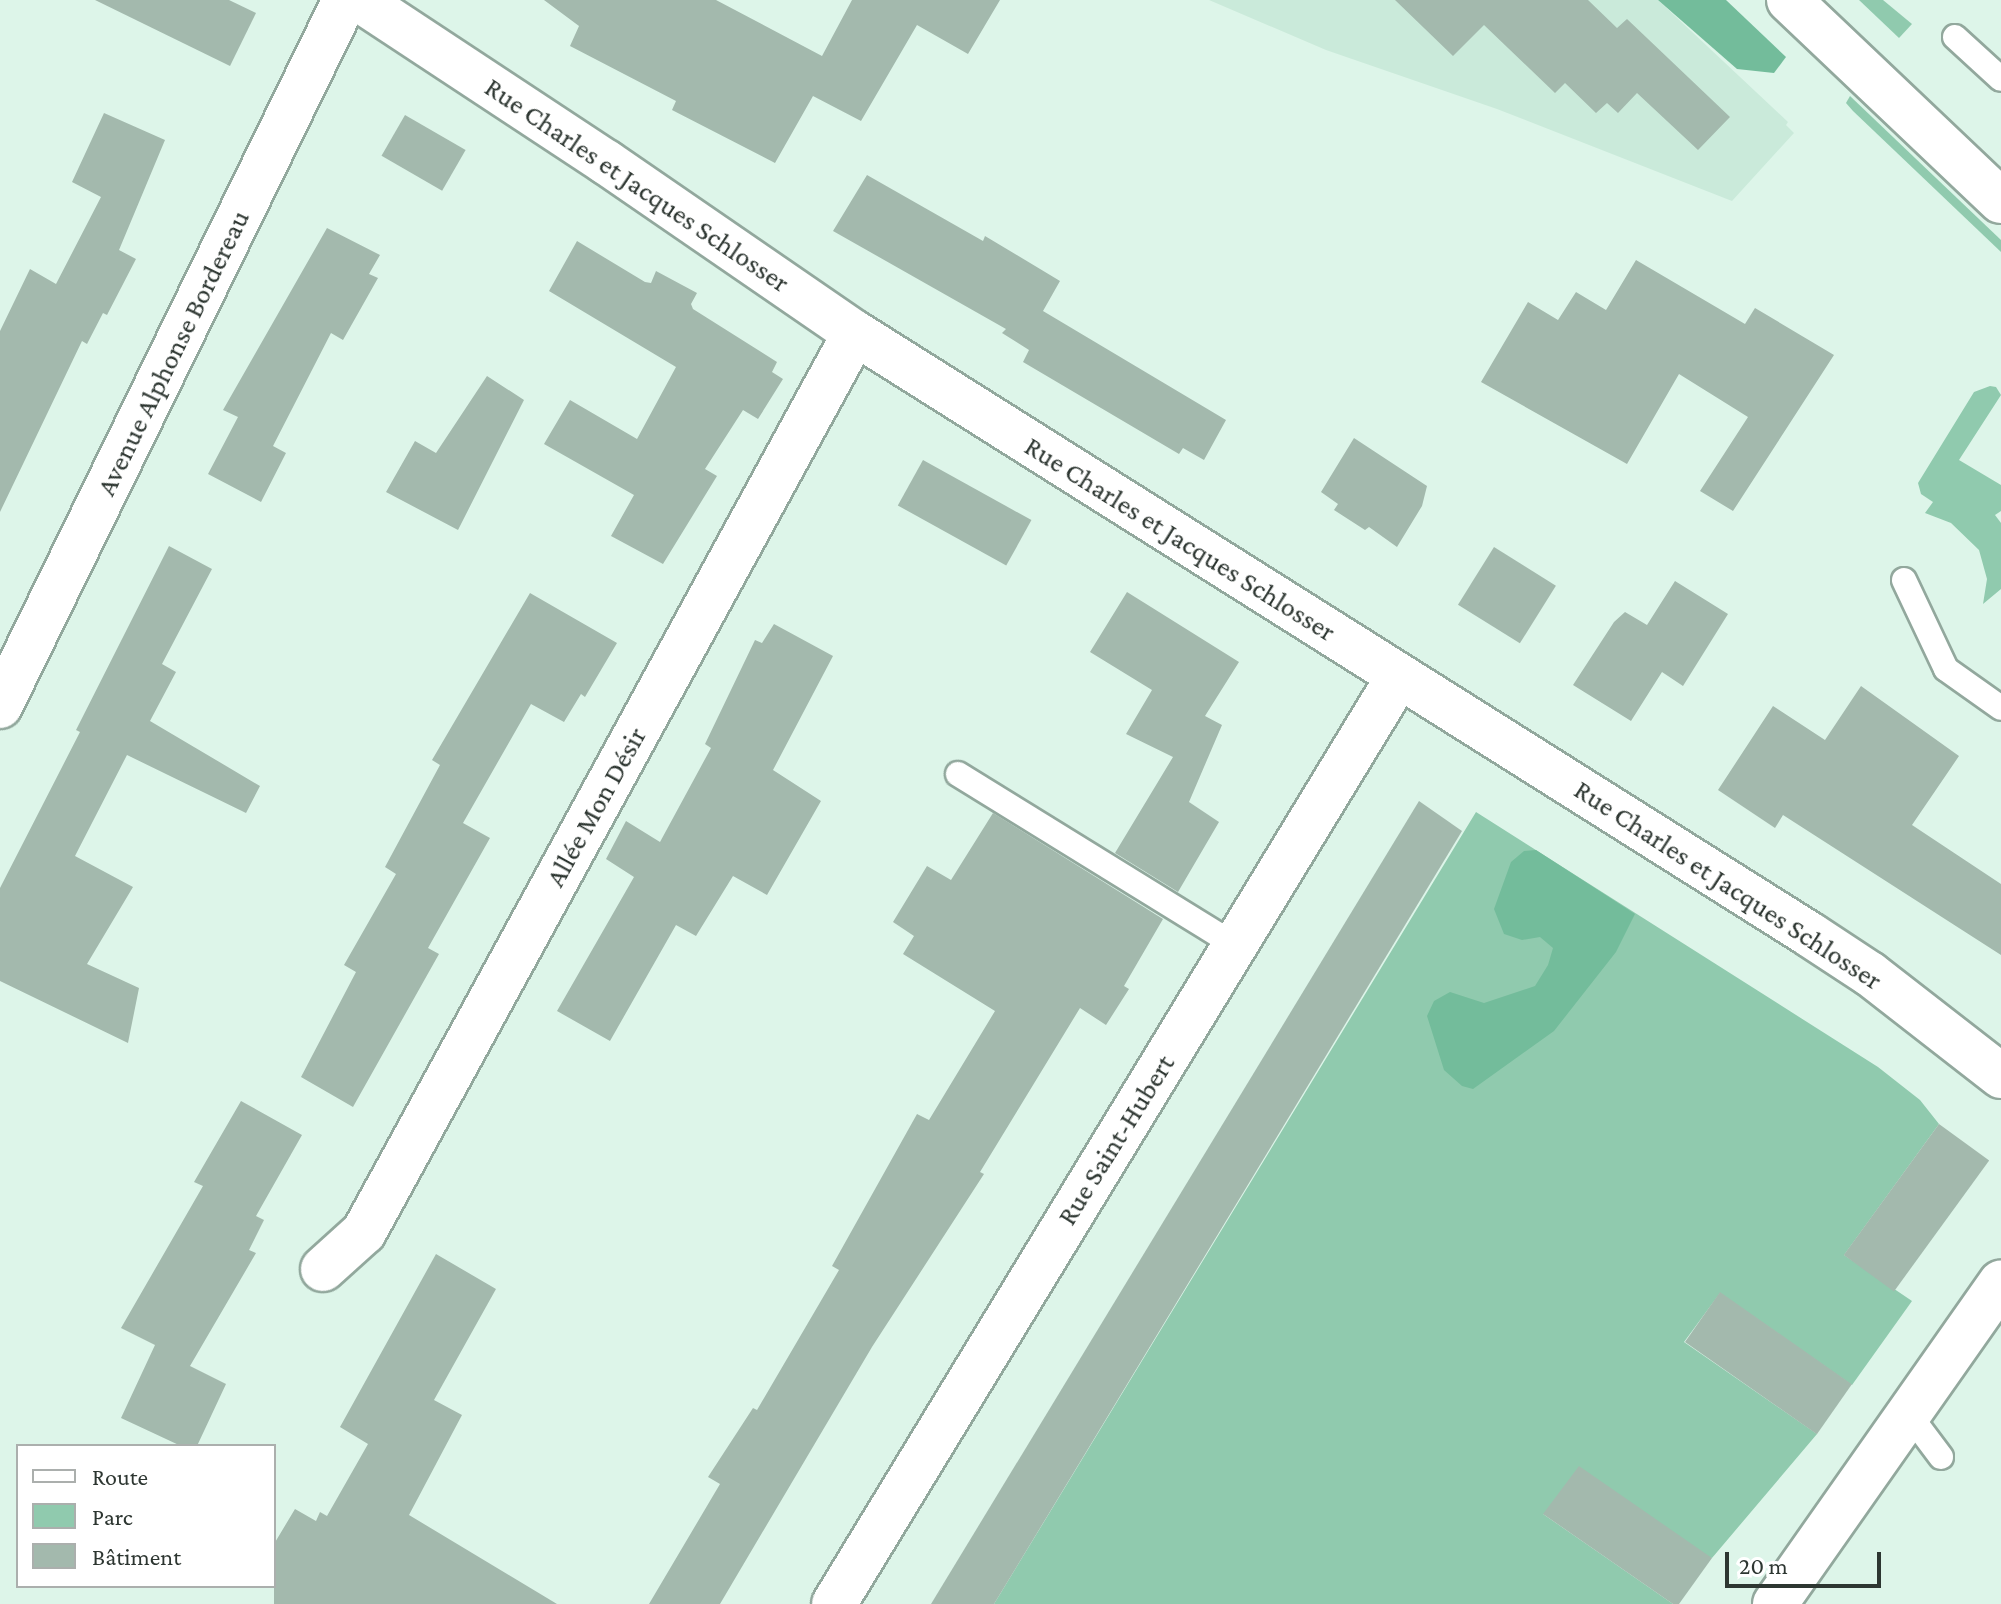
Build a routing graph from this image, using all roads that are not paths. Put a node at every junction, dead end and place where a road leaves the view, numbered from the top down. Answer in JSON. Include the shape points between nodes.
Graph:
{"nodes":[{"id":1,"x":345,"y":0,"type":"edge"},
{"id":2,"x":360,"y":0,"type":"edge"},
{"id":3,"x":1789,"y":0,"type":"edge"},
{"id":4,"x":1955,"y":37,"type":"dead end"},
{"id":5,"x":2001,"y":79,"type":"edge"},
{"id":6,"x":2001,"y":201,"type":"edge"},
{"id":7,"x":855,"y":333,"type":"junction"},
{"id":8,"x":1904,"y":580,"type":"dead end"},
{"id":9,"x":1399,"y":676,"type":"junction"},
{"id":10,"x":0,"y":706,"type":"edge"},
{"id":11,"x":2001,"y":708,"type":"edge"},
{"id":12,"x":958,"y":774,"type":"dead end"},
{"id":13,"x":1237,"y":946,"type":"junction"},
{"id":14,"x":2001,"y":1076,"type":"edge"},
{"id":15,"x":323,"y":1269,"type":"dead end"},
{"id":16,"x":2001,"y":1283,"type":"edge"},
{"id":17,"x":1908,"y":1413,"type":"junction"},
{"id":18,"x":1941,"y":1457,"type":"dead end"},
{"id":19,"x":834,"y":1604,"type":"edge"},
{"id":20,"x":1775,"y":1604,"type":"edge"}],
"edges":[{"from":1,"to":10,"type":"street","name":"Avenue Alphonse Bordereau"},
{"from":2,"to":7,"type":"street","name":"Rue Charles et Jacques Schlosser"},
{"from":3,"to":6,"type":"street"},
{"from":4,"to":5,"type":"lane"},
{"from":7,"to":9,"type":"street","name":"Rue Charles et Jacques Schlosser"},
{"from":7,"to":15,"type":"street","name":"Allée Mon Désir","via":[[364,1232]]},
{"from":8,"to":11,"type":"lane","via":[[1946,669]]},
{"from":9,"to":13,"type":"street","name":"Rue Saint-Hubert"},
{"from":9,"to":14,"type":"street","name":"Rue Charles et Jacques Schlosser","via":[[1870,974]]},
{"from":12,"to":13,"type":"lane"},
{"from":13,"to":19,"type":"street","name":"Rue Saint-Hubert"},
{"from":16,"to":17,"type":"street"},
{"from":17,"to":18,"type":"lane"},
{"from":17,"to":20,"type":"street"}]}
